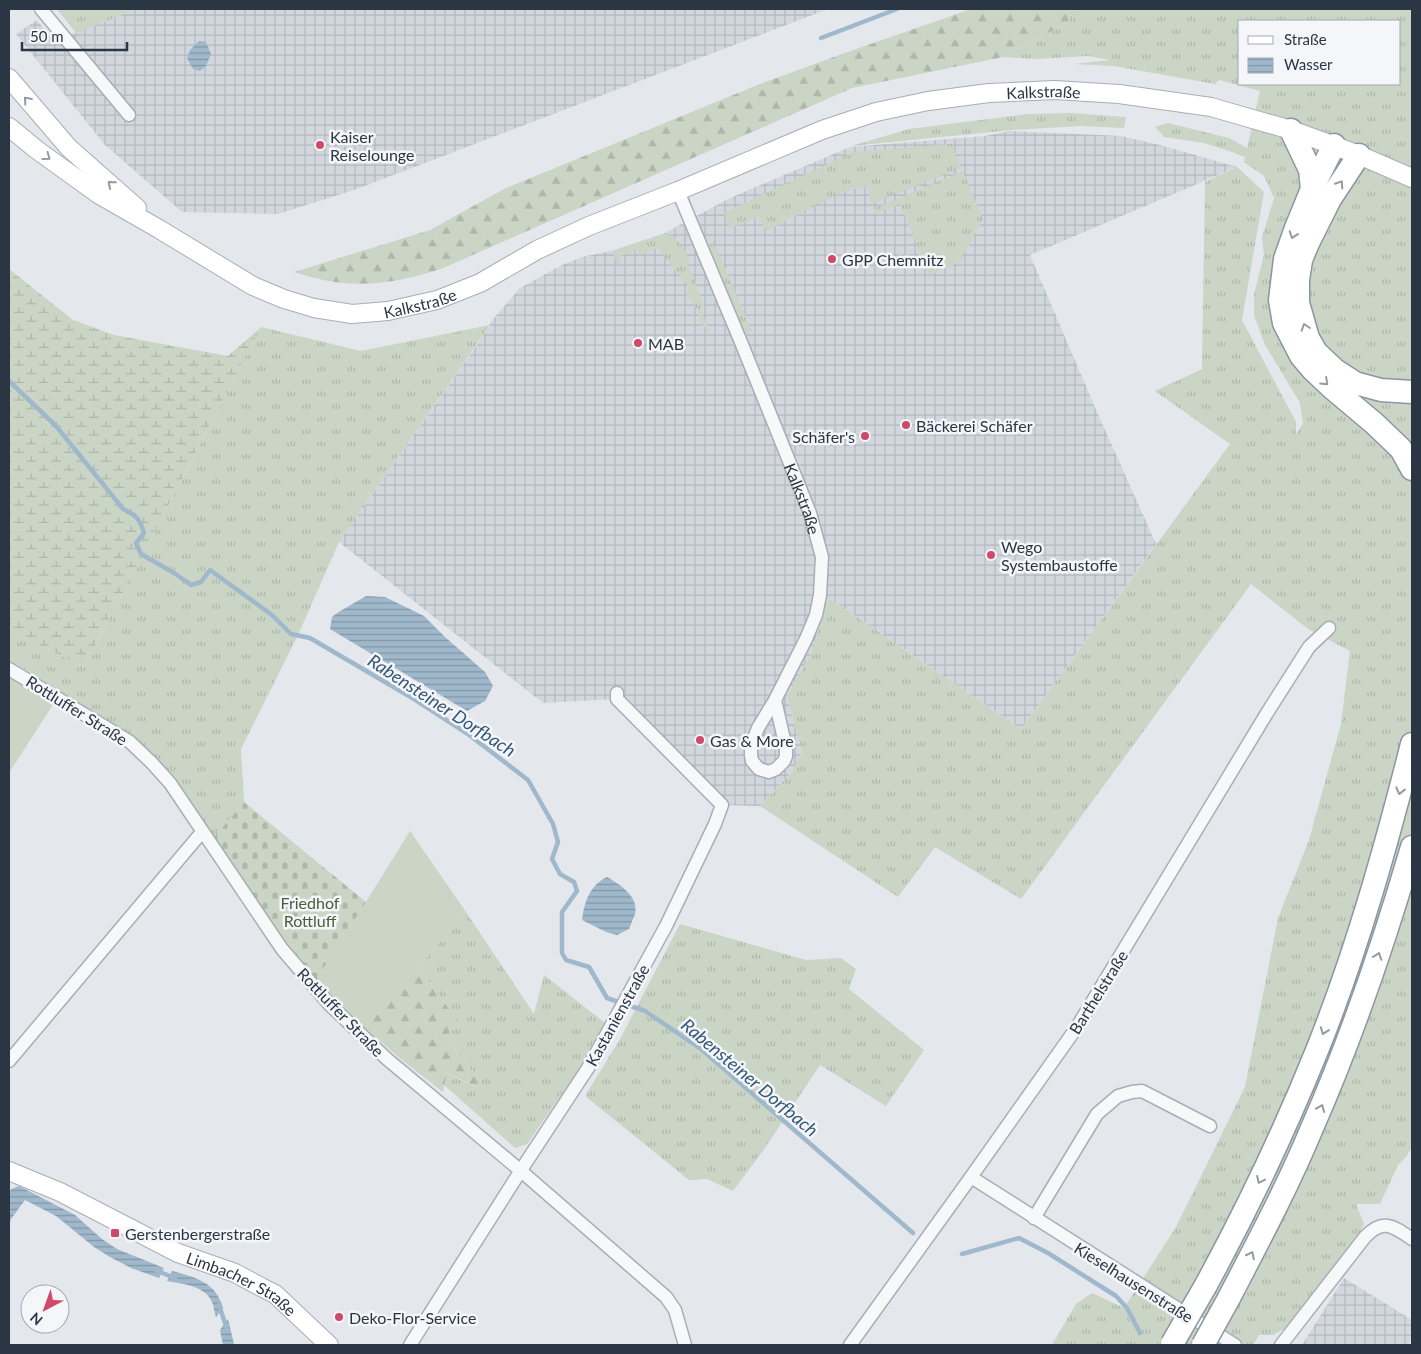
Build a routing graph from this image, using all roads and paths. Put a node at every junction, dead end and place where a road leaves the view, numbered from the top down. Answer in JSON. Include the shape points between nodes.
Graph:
{"nodes":[{"id":1,"x":41,"y":9,"type":"edge"},
{"id":2,"x":9,"y":78,"type":"edge"},
{"id":3,"x":129,"y":115,"type":"dead end"},
{"id":4,"x":9,"y":127,"type":"edge"},
{"id":5,"x":1291,"y":130,"type":"junction"},
{"id":6,"x":1334,"y":145,"type":"junction"},
{"id":7,"x":1359,"y":155,"type":"junction"},
{"id":8,"x":1412,"y":178,"type":"edge"},
{"id":9,"x":1312,"y":190,"type":"junction"},
{"id":10,"x":678,"y":191,"type":"junction"},
{"id":11,"x":159,"y":229,"type":"junction"},
{"id":12,"x":1412,"y":392,"type":"edge"},
{"id":13,"x":1412,"y":469,"type":"edge"},
{"id":14,"x":1329,"y":628,"type":"dead end"},
{"id":15,"x":9,"y":669,"type":"edge"},
{"id":16,"x":617,"y":693,"type":"dead end"},
{"id":17,"x":775,"y":700,"type":"junction"},
{"id":18,"x":1412,"y":744,"type":"edge"},
{"id":19,"x":202,"y":832,"type":"junction"},
{"id":20,"x":1412,"y":847,"type":"edge"},
{"id":21,"x":9,"y":1061,"type":"edge"},
{"id":22,"x":1210,"y":1126,"type":"dead end"},
{"id":23,"x":9,"y":1171,"type":"edge"},
{"id":24,"x":521,"y":1171,"type":"junction"},
{"id":25,"x":971,"y":1177,"type":"junction"},
{"id":26,"x":1034,"y":1218,"type":"junction"},
{"id":27,"x":1412,"y":1239,"type":"edge"},
{"id":28,"x":330,"y":1345,"type":"edge"},
{"id":29,"x":410,"y":1345,"type":"edge"},
{"id":30,"x":685,"y":1345,"type":"edge"},
{"id":31,"x":850,"y":1345,"type":"edge"},
{"id":32,"x":1172,"y":1345,"type":"edge"},
{"id":33,"x":1203,"y":1345,"type":"edge"},
{"id":34,"x":1234,"y":1345,"type":"edge"},
{"id":35,"x":1281,"y":1345,"type":"edge"}],
"edges":[{"from":1,"to":3,"type":"street"},
{"from":11,"to":2,"type":"main road","name":"Kalkstraße","one_way":true,"via":[[69,148]]},
{"from":4,"to":11,"type":"main road","name":"Kalkstraße","one_way":true,"via":[[98,194]]},
{"from":5,"to":6,"type":"main road","name":"Kalkstraße"},
{"from":5,"to":9,"type":"highway","via":[[1310,170]]},
{"from":5,"to":10,"type":"main road","name":"Kalkstraße","via":[[1211,107],[1118,94],[1055,90],[989,93],[876,112],[822,130]]},
{"from":6,"to":7,"type":"main road","name":"Kalkstraße"},
{"from":6,"to":9,"type":"highway"},
{"from":7,"to":8,"type":"main road","name":"Kalkstraße"},
{"from":12,"to":7,"type":"highway","one_way":true,"via":[[1381,390],[1354,383],[1335,370],[1316,352],[1308,338],[1298,303],[1301,260],[1308,243],[1330,200]]},
{"from":9,"to":13,"type":"highway","one_way":true,"via":[[1285,259],[1280,300],[1284,323],[1301,356],[1312,369],[1401,449]]},
{"from":10,"to":11,"type":"main road","name":"Kalkstraße","via":[[589,226],[537,250],[480,283],[437,300],[388,311],[352,314],[314,308],[253,286]]},
{"from":10,"to":17,"type":"street","name":"Kalkstraße","via":[[810,513],[822,557],[816,615]]},
{"from":14,"to":25,"type":"street","name":"Barthelstraße","via":[[1309,646],[1077,1027]]},
{"from":15,"to":19,"type":"street","name":"Rottluffer Straße","via":[[130,742],[170,783]]},
{"from":16,"to":24,"type":"street","name":"Kastanienstraße","via":[[618,699],[722,805],[666,926],[588,1068]]},
{"from":17,"to":17,"type":"street","name":"Kalkstraße","via":[[751,745],[752,761],[759,770],[769,772],[776,769],[786,756]]},
{"from":18,"to":32,"type":"highway","one_way":true,"bridge":true,"via":[[1368,906],[1318,1047],[1255,1191]]},
{"from":19,"to":21,"type":"street"},
{"from":19,"to":24,"type":"street","name":"Rottluffer Straße","via":[[282,950],[330,1005],[387,1059]]},
{"from":33,"to":20,"type":"highway","one_way":true,"bridge":true,"via":[[1280,1199],[1312,1130],[1367,990]]},
{"from":22,"to":26,"type":"street","via":[[1142,1091],[1118,1096],[1097,1114]]},
{"from":23,"to":28,"type":"main road","name":"Limbacher Straße","via":[[60,1192],[178,1253],[250,1280],[275,1294]]},
{"from":24,"to":29,"type":"street","name":"Kastanienstraße"},
{"from":24,"to":30,"type":"street","name":"Rottluffer Straße","via":[[666,1297],[675,1310]]},
{"from":25,"to":26,"type":"street","name":"Kieselhausenstraße"},
{"from":25,"to":31,"type":"street","name":"Barthelstraße"},
{"from":26,"to":34,"type":"street","name":"Kieselhausenstraße"},
{"from":27,"to":35,"type":"street","via":[[1395,1228],[1378,1226],[1372,1230]]}]}
